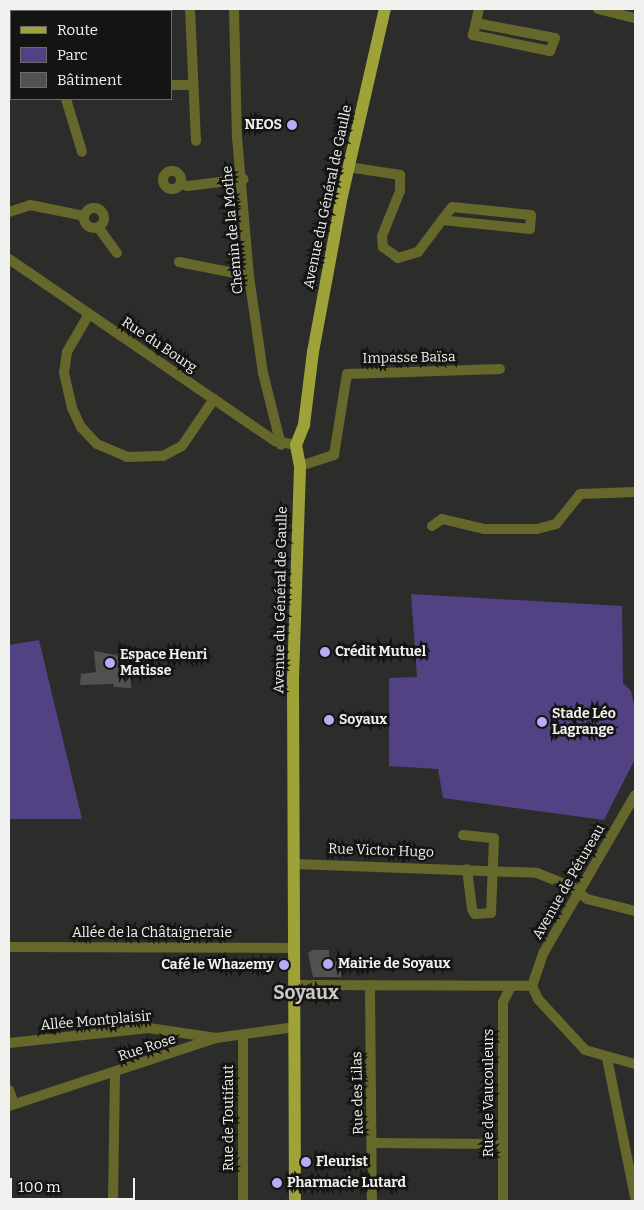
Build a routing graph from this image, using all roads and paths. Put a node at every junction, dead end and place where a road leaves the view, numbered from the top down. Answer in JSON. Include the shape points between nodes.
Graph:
{"nodes":[{"id":1,"x":190,"y":9,"type":"edge"},
{"id":2,"x":234,"y":9,"type":"edge"},
{"id":3,"x":385,"y":9,"type":"edge"},
{"id":4,"x":479,"y":9,"type":"edge"},
{"id":5,"x":598,"y":9,"type":"edge"},
{"id":6,"x":635,"y":18,"type":"edge"},
{"id":7,"x":476,"y":23,"type":"junction"},
{"id":8,"x":172,"y":86,"type":"edge"},
{"id":9,"x":192,"y":86,"type":"junction"},
{"id":10,"x":66,"y":100,"type":"edge"},
{"id":11,"x":196,"y":142,"type":"dead end"},
{"id":12,"x":82,"y":152,"type":"dead end"},
{"id":13,"x":348,"y":167,"type":"junction"},
{"id":14,"x":244,"y":179,"type":"junction"},
{"id":15,"x":180,"y":184,"type":"dead end"},
{"id":16,"x":9,"y":212,"type":"edge"},
{"id":17,"x":84,"y":216,"type":"junction"},
{"id":18,"x":442,"y":220,"type":"junction"},
{"id":19,"x":98,"y":226,"type":"junction"},
{"id":20,"x":117,"y":253,"type":"dead end"},
{"id":21,"x":9,"y":259,"type":"edge"},
{"id":22,"x":179,"y":262,"type":"dead end"},
{"id":23,"x":13,"y":268,"type":"edge"},
{"id":24,"x":249,"y":276,"type":"junction"},
{"id":25,"x":89,"y":314,"type":"junction"},
{"id":26,"x":500,"y":369,"type":"dead end"},
{"id":27,"x":214,"y":399,"type":"junction"},
{"id":28,"x":281,"y":445,"type":"junction"},
{"id":29,"x":296,"y":445,"type":"junction"},
{"id":30,"x":300,"y":466,"type":"junction"},
{"id":31,"x":635,"y":492,"type":"edge"},
{"id":32,"x":432,"y":526,"type":"dead end"},
{"id":33,"x":635,"y":795,"type":"edge"},
{"id":34,"x":463,"y":835,"type":"dead end"},
{"id":35,"x":295,"y":864,"type":"junction"},
{"id":36,"x":467,"y":869,"type":"junction"},
{"id":37,"x":493,"y":870,"type":"junction"},
{"id":38,"x":578,"y":892,"type":"junction"},
{"id":39,"x":635,"y":911,"type":"edge"},
{"id":40,"x":9,"y":947,"type":"edge"},
{"id":41,"x":295,"y":948,"type":"junction"},
{"id":42,"x":295,"y":985,"type":"junction"},
{"id":43,"x":370,"y":985,"type":"junction"},
{"id":44,"x":511,"y":986,"type":"junction"},
{"id":45,"x":532,"y":986,"type":"junction"},
{"id":46,"x":295,"y":1027,"type":"junction"},
{"id":47,"x":243,"y":1036,"type":"junction"},
{"id":48,"x":216,"y":1038,"type":"junction"},
{"id":49,"x":9,"y":1044,"type":"edge"},
{"id":50,"x":607,"y":1058,"type":"junction"},
{"id":51,"x":635,"y":1064,"type":"edge"},
{"id":52,"x":115,"y":1073,"type":"junction"},
{"id":53,"x":9,"y":1090,"type":"edge"},
{"id":54,"x":12,"y":1105,"type":"edge"},
{"id":55,"x":372,"y":1143,"type":"junction"},
{"id":56,"x":503,"y":1144,"type":"junction"},
{"id":57,"x":635,"y":1197,"type":"edge"},
{"id":58,"x":113,"y":1201,"type":"edge"},
{"id":59,"x":243,"y":1201,"type":"edge"},
{"id":60,"x":296,"y":1201,"type":"edge"},
{"id":61,"x":372,"y":1201,"type":"edge"},
{"id":62,"x":503,"y":1201,"type":"edge"}],
"edges":[{"from":1,"to":9,"type":"street"},
{"from":2,"to":14,"type":"street","name":"Chemin de la Mothe","via":[[237,137]]},
{"from":3,"to":13,"type":"main road","name":"Avenue du Général de Gaulle"},
{"from":4,"to":7,"type":"street"},
{"from":5,"to":6,"type":"street"},
{"from":7,"to":7,"type":"street","via":[[496,27],[555,38],[550,51],[473,35]]},
{"from":8,"to":9,"type":"street"},
{"from":9,"to":11,"type":"street"},
{"from":10,"to":12,"type":"street"},
{"from":13,"to":18,"type":"street","via":[[393,172],[402,179],[382,236],[383,247],[390,254],[410,257]]},
{"from":13,"to":29,"type":"main road","name":"Avenue du Général de Gaulle","via":[[313,352],[304,425]]},
{"from":14,"to":15,"type":"street"},
{"from":14,"to":24,"type":"street","name":"Chemin de la Mothe"},
{"from":16,"to":17,"type":"street","via":[[30,205]]},
{"from":17,"to":19,"type":"street","via":[[89,226]]},
{"from":17,"to":19,"type":"street","via":[[90,208],[100,210],[104,218]]},
{"from":18,"to":18,"type":"street","via":[[452,207],[531,215],[530,229]]},
{"from":19,"to":20,"type":"street"},
{"from":21,"to":23,"type":"street","name":"Rue du Bourg"},
{"from":22,"to":24,"type":"street"},
{"from":23,"to":25,"type":"street","name":"Rue du Bourg"},
{"from":24,"to":28,"type":"street","name":"Chemin de la Mothe","via":[[263,372]]},
{"from":25,"to":27,"type":"street","name":"Rue du Bourg"},
{"from":25,"to":27,"type":"street","via":[[67,352],[64,374],[72,408],[81,427],[97,444],[127,457],[163,456],[182,446]]},
{"from":26,"to":30,"type":"street","name":"Impasse Baïsa","via":[[347,374],[334,455]]},
{"from":27,"to":28,"type":"street","name":"Rue du Bourg"},
{"from":28,"to":29,"type":"street"},
{"from":29,"to":30,"type":"main road","name":"Avenue du Général de Gaulle"},
{"from":30,"to":35,"type":"main road","name":"Avenue du Général de Gaulle","via":[[294,614]]},
{"from":31,"to":32,"type":"street","via":[[580,494],[556,524],[537,529],[484,529],[442,519]]},
{"from":33,"to":38,"type":"street","name":"Avenue de Pétureau"},
{"from":34,"to":37,"type":"street","via":[[494,838]]},
{"from":35,"to":36,"type":"street","name":"Rue Victor Hugo"},
{"from":35,"to":41,"type":"main road","name":"Avenue du Général de Gaulle"},
{"from":36,"to":37,"type":"street","name":"Rue Victor Hugo"},
{"from":36,"to":37,"type":"street","via":[[475,914],[490,913]]},
{"from":37,"to":38,"type":"street","name":"Rue Victor Hugo","via":[[537,873]]},
{"from":38,"to":39,"type":"street","name":"Rue Victor Hugo","via":[[587,899]]},
{"from":38,"to":45,"type":"street","name":"Avenue de Pétureau","via":[[544,952]]},
{"from":40,"to":41,"type":"street","name":"Allée de la Châtaigneraie"},
{"from":41,"to":42,"type":"main road","name":"Avenue du Général de Gaulle"},
{"from":42,"to":43,"type":"street"},
{"from":42,"to":46,"type":"main road","name":"Avenue du Général de Gaulle"},
{"from":43,"to":44,"type":"street"},
{"from":43,"to":55,"type":"street","name":"Rue des Lilas"},
{"from":44,"to":45,"type":"street"},
{"from":44,"to":56,"type":"street","name":"Rue de Vaucouleurs","via":[[503,1002]]},
{"from":45,"to":50,"type":"street","via":[[538,999],[585,1050]]},
{"from":46,"to":47,"type":"street","name":"Rue Rose"},
{"from":46,"to":60,"type":"main road","name":"Avenue du Général de Gaulle"},
{"from":47,"to":48,"type":"street","name":"Rue Rose"},
{"from":47,"to":59,"type":"street","name":"Rue de Toutifaut"},
{"from":48,"to":49,"type":"street","name":"Allée Montplaisir","via":[[149,1028]]},
{"from":48,"to":52,"type":"street","name":"Rue Rose"},
{"from":50,"to":51,"type":"street"},
{"from":50,"to":57,"type":"street"},
{"from":52,"to":54,"type":"street","name":"Rue Rose"},
{"from":52,"to":58,"type":"street"},
{"from":53,"to":54,"type":"street"},
{"from":55,"to":56,"type":"street"},
{"from":55,"to":61,"type":"street","name":"Rue des Lilas"},
{"from":56,"to":62,"type":"street","name":"Rue de Vaucouleurs"}]}
